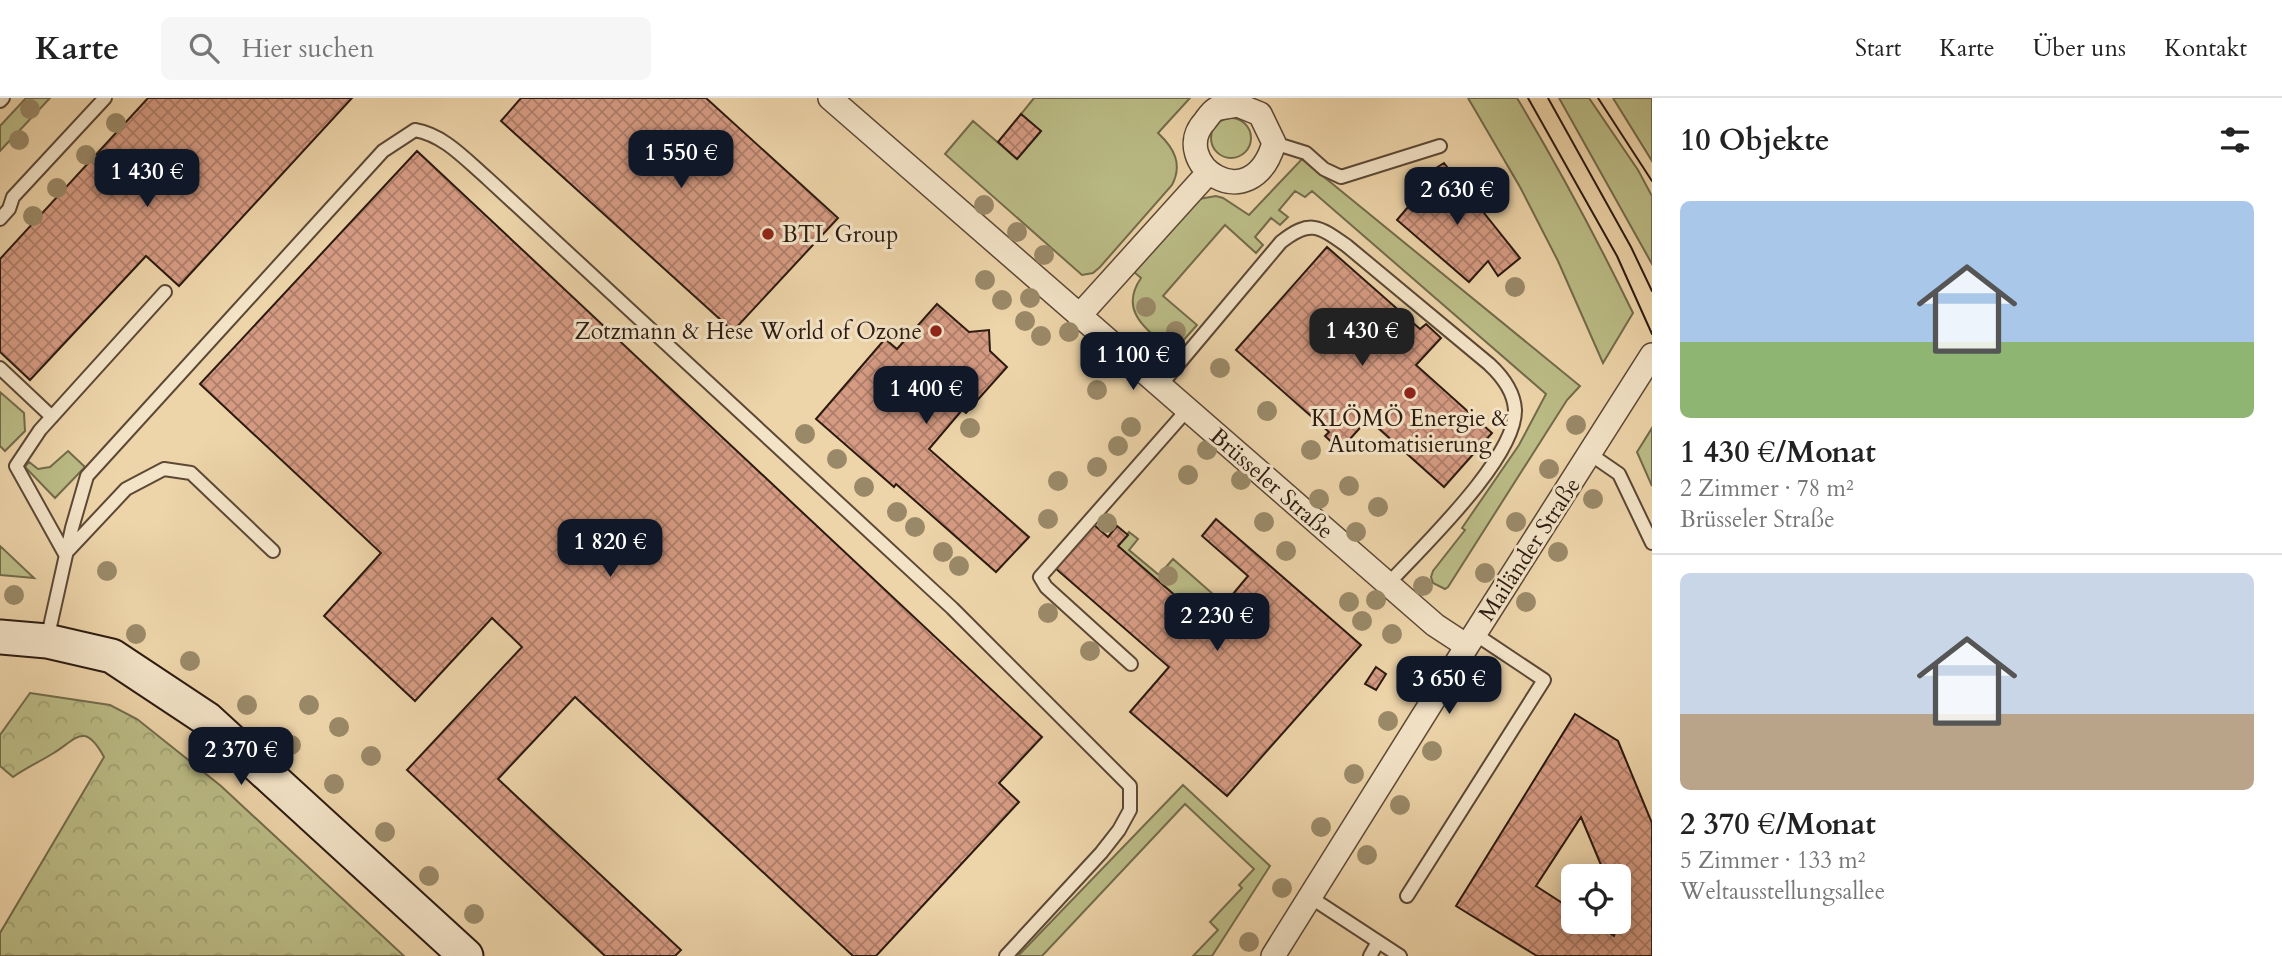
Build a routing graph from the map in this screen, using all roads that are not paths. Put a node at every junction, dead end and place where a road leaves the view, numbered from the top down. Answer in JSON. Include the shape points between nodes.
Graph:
{"nodes":[{"id":1,"x":105,"y":98,"type":"edge"},
{"id":2,"x":830,"y":98,"type":"edge"},
{"id":3,"x":1274,"y":143,"type":"junction"},
{"id":4,"x":1440,"y":146,"type":"dead end"},
{"id":5,"x":1208,"y":173,"type":"junction"},
{"id":6,"x":0,"y":219,"type":"edge"},
{"id":7,"x":165,"y":292,"type":"dead end"},
{"id":8,"x":1079,"y":316,"type":"junction"},
{"id":9,"x":1652,"y":355,"type":"edge"},
{"id":10,"x":0,"y":369,"type":"edge"},
{"id":11,"x":1160,"y":386,"type":"junction"},
{"id":12,"x":1187,"y":410,"type":"junction"},
{"id":13,"x":51,"y":417,"type":"junction"},
{"id":14,"x":1590,"y":454,"type":"junction"},
{"id":15,"x":1652,"y":543,"type":"edge"},
{"id":16,"x":273,"y":551,"type":"dead end"},
{"id":17,"x":65,"y":554,"type":"junction"},
{"id":18,"x":1389,"y":583,"type":"junction"},
{"id":19,"x":0,"y":637,"type":"edge"},
{"id":20,"x":1471,"y":640,"type":"junction"},
{"id":21,"x":47,"y":641,"type":"junction"},
{"id":22,"x":1131,"y":664,"type":"dead end"},
{"id":23,"x":1408,"y":896,"type":"dead end"},
{"id":24,"x":1310,"y":897,"type":"junction"},
{"id":25,"x":1378,"y":942,"type":"junction"},
{"id":26,"x":466,"y":956,"type":"edge"},
{"id":27,"x":1006,"y":956,"type":"edge"},
{"id":28,"x":1273,"y":956,"type":"edge"},
{"id":29,"x":1370,"y":956,"type":"edge"},
{"id":30,"x":1400,"y":956,"type":"edge"}],
"edges":[{"from":1,"to":6,"type":"lane","via":[[13,197]]},
{"from":2,"to":8,"type":"street","name":"Brüsseler Straße"},
{"from":3,"to":4,"type":"lane","via":[[1306,153],[1341,177]]},
{"from":3,"to":5,"type":"street","via":[[1270,159],[1253,177],[1230,183]]},
{"from":3,"to":5,"type":"street","via":[[1260,114],[1238,105],[1214,110],[1198,128],[1195,152]]},
{"from":5,"to":8,"type":"street"},
{"from":7,"to":13,"type":"lane"},
{"from":8,"to":11,"type":"street","name":"Brüsseler Straße"},
{"from":9,"to":14,"type":"street","name":"Mailänder Straße"},
{"from":10,"to":13,"type":"lane"},
{"from":11,"to":12,"type":"street","name":"Brüsseler Straße"},
{"from":11,"to":18,"type":"lane","via":[[1281,242],[1298,229],[1314,227],[1347,246],[1489,364],[1502,376],[1514,401],[1511,431],[1488,473]]},
{"from":12,"to":18,"type":"street","name":"Brüsseler Straße"},
{"from":12,"to":22,"type":"lane","via":[[1041,577],[1046,587]]},
{"from":13,"to":17,"type":"lane","via":[[16,466]]},
{"from":14,"to":15,"type":"lane","via":[[1619,474]]},
{"from":14,"to":20,"type":"street","name":"Mailänder Straße"},
{"from":16,"to":17,"type":"lane","via":[[191,473],[164,469],[126,489]]},
{"from":17,"to":21,"type":"lane"},
{"from":17,"to":27,"type":"lane","via":[[87,476],[383,151],[415,130],[428,132],[487,178],[942,599],[1130,786],[1130,810],[1119,830]]},
{"from":18,"to":20,"type":"street","name":"Brüsseler Straße","via":[[1434,625]]},
{"from":19,"to":21,"type":"main road"},
{"from":20,"to":23,"type":"lane","via":[[1544,680]]},
{"from":20,"to":24,"type":"street","name":"Mailänder Straße"},
{"from":21,"to":26,"type":"main road","via":[[112,656],[207,719]]},
{"from":24,"to":25,"type":"lane"},
{"from":24,"to":28,"type":"street","name":"Mailänder Straße"},
{"from":25,"to":29,"type":"lane"},
{"from":25,"to":30,"type":"lane"}]}
